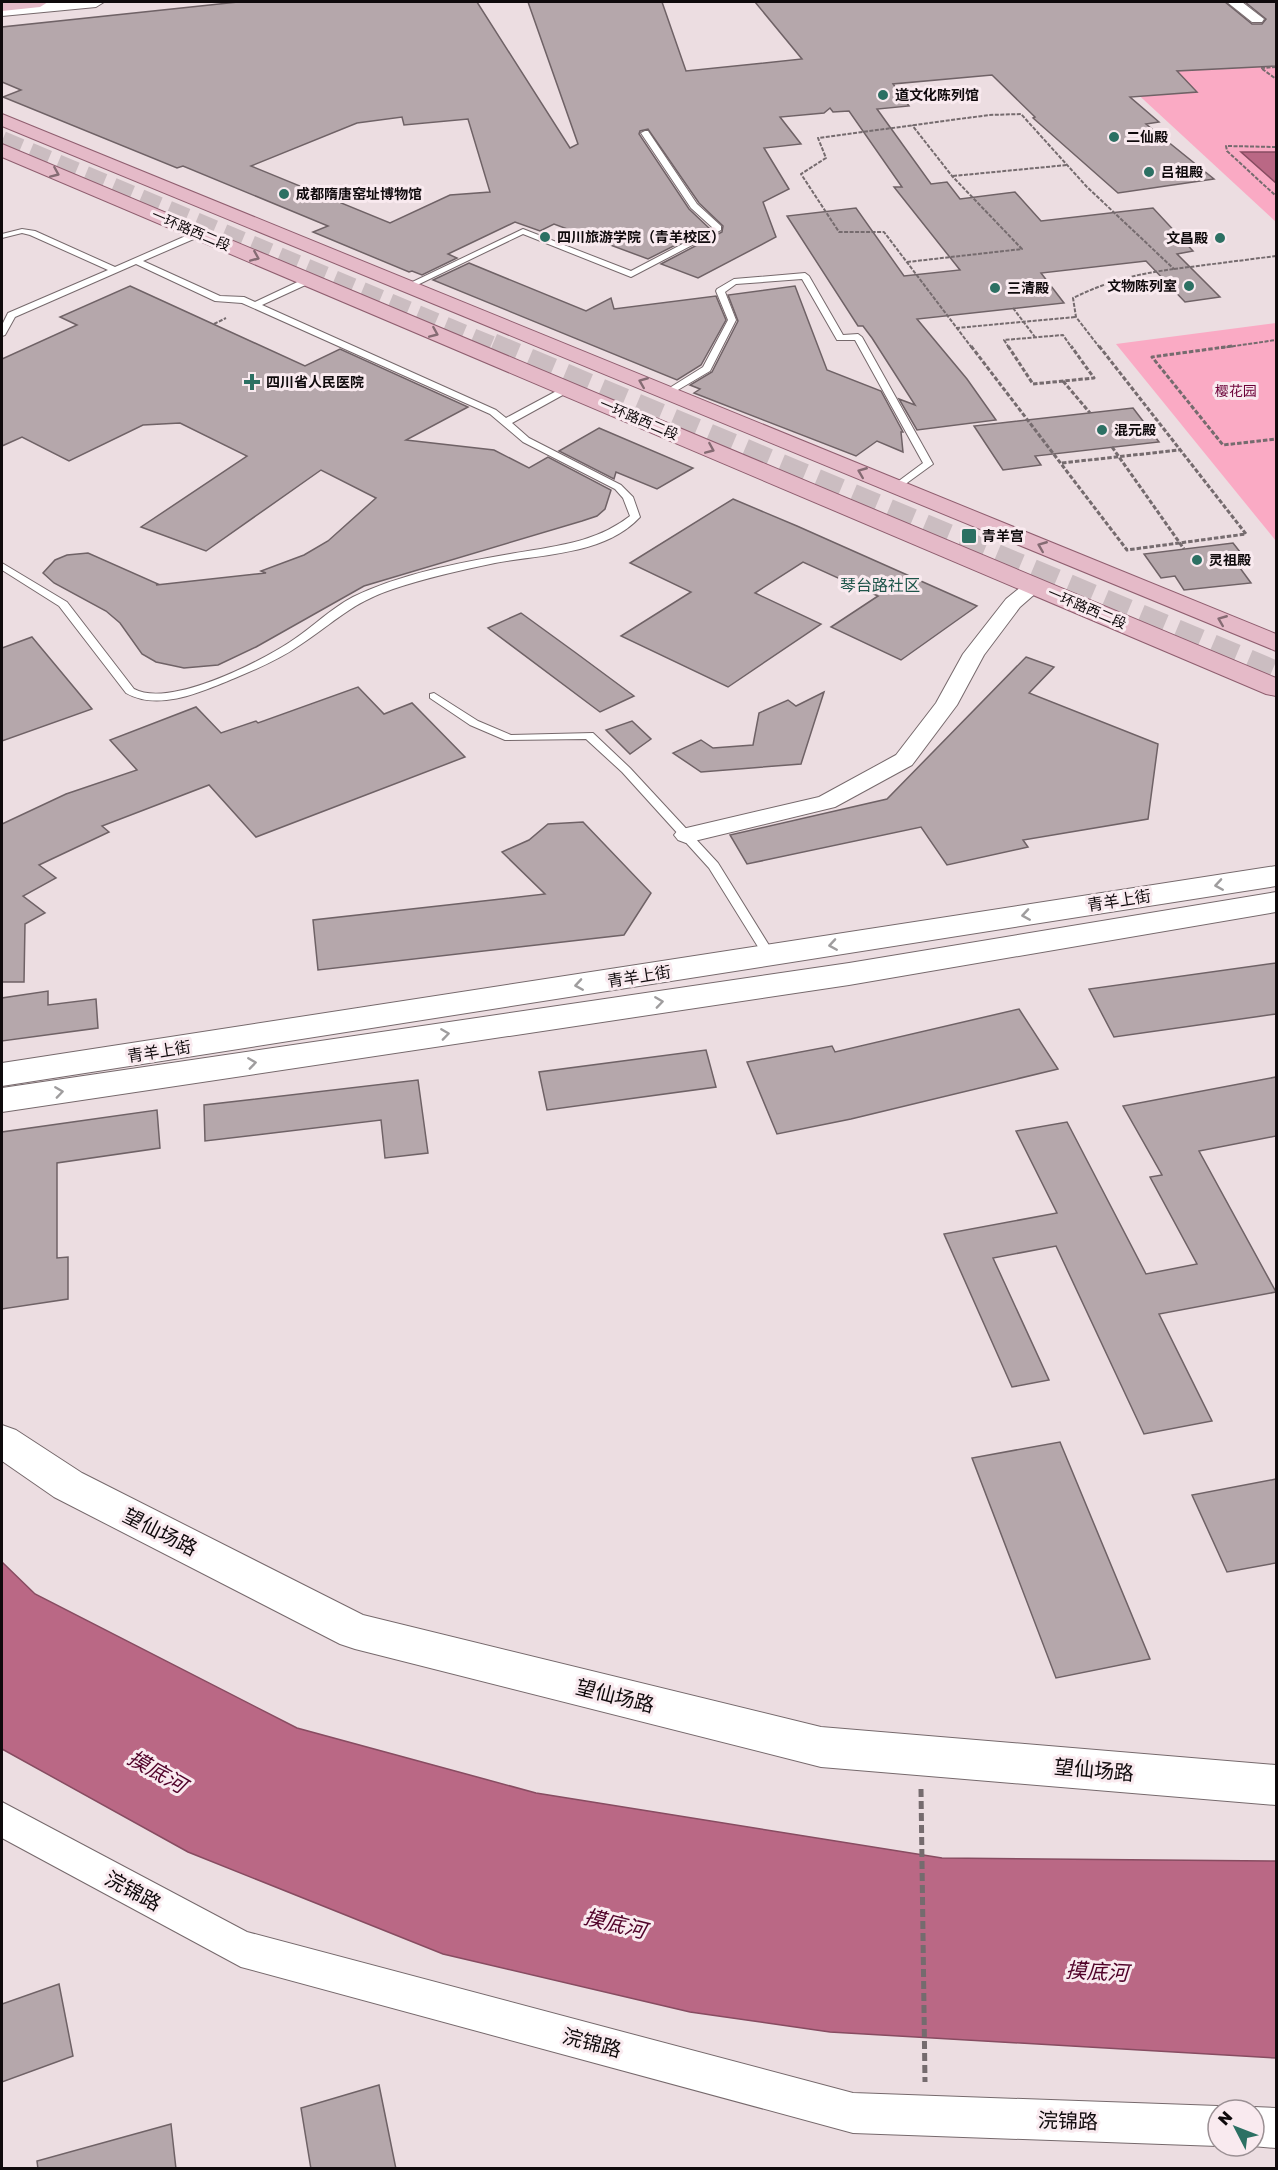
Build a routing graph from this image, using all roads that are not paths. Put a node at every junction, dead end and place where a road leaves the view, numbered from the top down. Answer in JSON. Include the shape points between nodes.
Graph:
{"nodes":[{"id":1,"x":40,"y":2,"type":"edge"},
{"id":2,"x":96,"y":2,"type":"edge"},
{"id":3,"x":1234,"y":2,"type":"edge"},
{"id":4,"x":2,"y":6,"type":"edge"},
{"id":5,"x":2,"y":11,"type":"edge"},
{"id":6,"x":1257,"y":19,"type":"dead end"},
{"id":7,"x":2,"y":120,"type":"edge"},
{"id":8,"x":645,"y":133,"type":"dead end"},
{"id":9,"x":2,"y":150,"type":"edge"},
{"id":10,"x":200,"y":234,"type":"junction"},
{"id":11,"x":2,"y":236,"type":"edge"},
{"id":12,"x":136,"y":261,"type":"junction"},
{"id":13,"x":116,"y":270,"type":"junction"},
{"id":14,"x":309,"y":280,"type":"junction"},
{"id":15,"x":408,"y":286,"type":"junction"},
{"id":16,"x":254,"y":305,"type":"junction"},
{"id":17,"x":4,"y":316,"type":"edge"},
{"id":18,"x":2,"y":333,"type":"edge"},
{"id":19,"x":567,"y":389,"type":"junction"},
{"id":20,"x":668,"y":392,"type":"junction"},
{"id":21,"x":505,"y":423,"type":"junction"},
{"id":22,"x":897,"y":486,"type":"junction"},
{"id":23,"x":2,"y":566,"type":"edge"},
{"id":24,"x":1034,"y":586,"type":"junction"},
{"id":25,"x":1276,"y":643,"type":"edge"},
{"id":26,"x":1276,"y":688,"type":"edge"},
{"id":27,"x":434,"y":696,"type":"dead end"},
{"id":28,"x":686,"y":835,"type":"junction"},
{"id":29,"x":1276,"y":876,"type":"edge"},
{"id":30,"x":1276,"y":902,"type":"edge"},
{"id":31,"x":769,"y":955,"type":"junction"},
{"id":32,"x":2,"y":1076,"type":"edge"},
{"id":33,"x":2,"y":1100,"type":"edge"},
{"id":34,"x":2,"y":1441,"type":"edge"},
{"id":35,"x":1276,"y":1785,"type":"edge"},
{"id":36,"x":2,"y":1819,"type":"edge"},
{"id":37,"x":1206,"y":2126,"type":"edge"}],
"edges":[{"from":1,"to":4,"type":"main road"},
{"from":2,"to":5,"type":"main road"},
{"from":3,"to":6,"type":"street"},
{"from":7,"to":15,"type":"main road","name":"一环路西二段"},
{"from":8,"to":15,"type":"lane","via":[[694,206],[718,228],[631,274],[523,231]]},
{"from":9,"to":10,"type":"main road","name":"一环路西二段","one_way":true},
{"from":10,"to":12,"type":"lane"},
{"from":10,"to":14,"type":"main road","name":"一环路西二段","one_way":true},
{"from":11,"to":13,"type":"lane","via":[[32,233]]},
{"from":12,"to":13,"type":"lane"},
{"from":12,"to":16,"type":"lane","via":[[218,299],[244,300]]},
{"from":13,"to":17,"type":"lane"},
{"from":14,"to":16,"type":"lane"},
{"from":14,"to":19,"type":"main road","name":"一环路西二段","one_way":true},
{"from":20,"to":15,"type":"main road","name":"一环路西二段","one_way":true},
{"from":16,"to":21,"type":"lane","via":[[493,412]]},
{"from":17,"to":18,"type":"lane"},
{"from":19,"to":21,"type":"lane"},
{"from":19,"to":24,"type":"main road","name":"一环路西二段","one_way":true},
{"from":22,"to":20,"type":"main road","name":"一环路西二段","one_way":true},
{"from":20,"to":22,"type":"lane","via":[[707,369],[732,320],[720,291],[734,282],[805,276],[840,338],[858,337],[928,464]]},
{"from":21,"to":23,"type":"lane","via":[[526,440],[618,487],[628,497],[634,516],[625,526],[602,538],[388,588],[357,600],[260,664],[170,695],[143,697],[130,691],[63,604]]},
{"from":25,"to":22,"type":"main road","name":"一环路西二段","one_way":true},
{"from":24,"to":26,"type":"main road","name":"一环路西二段"},
{"from":24,"to":28,"type":"street","via":[[1013,603],[974,654],[945,705],[904,760],[827,802]]},
{"from":27,"to":28,"type":"lane","via":[[474,723],[509,738],[589,735]]},
{"from":28,"to":31,"type":"lane","via":[[714,866]]},
{"from":29,"to":31,"type":"main road","name":"青羊上街","one_way":true},
{"from":33,"to":30,"type":"main road","name":"青羊上街","one_way":true,"via":[[849,974]]},
{"from":31,"to":32,"type":"main road","name":"青羊上街","one_way":true},
{"from":34,"to":35,"type":"main road","name":"望仙场路","via":[[68,1485],[355,1631],[821,1747]]},
{"from":36,"to":37,"type":"street","name":"浣锦路","via":[[241,1949],[852,2113]]}]}
